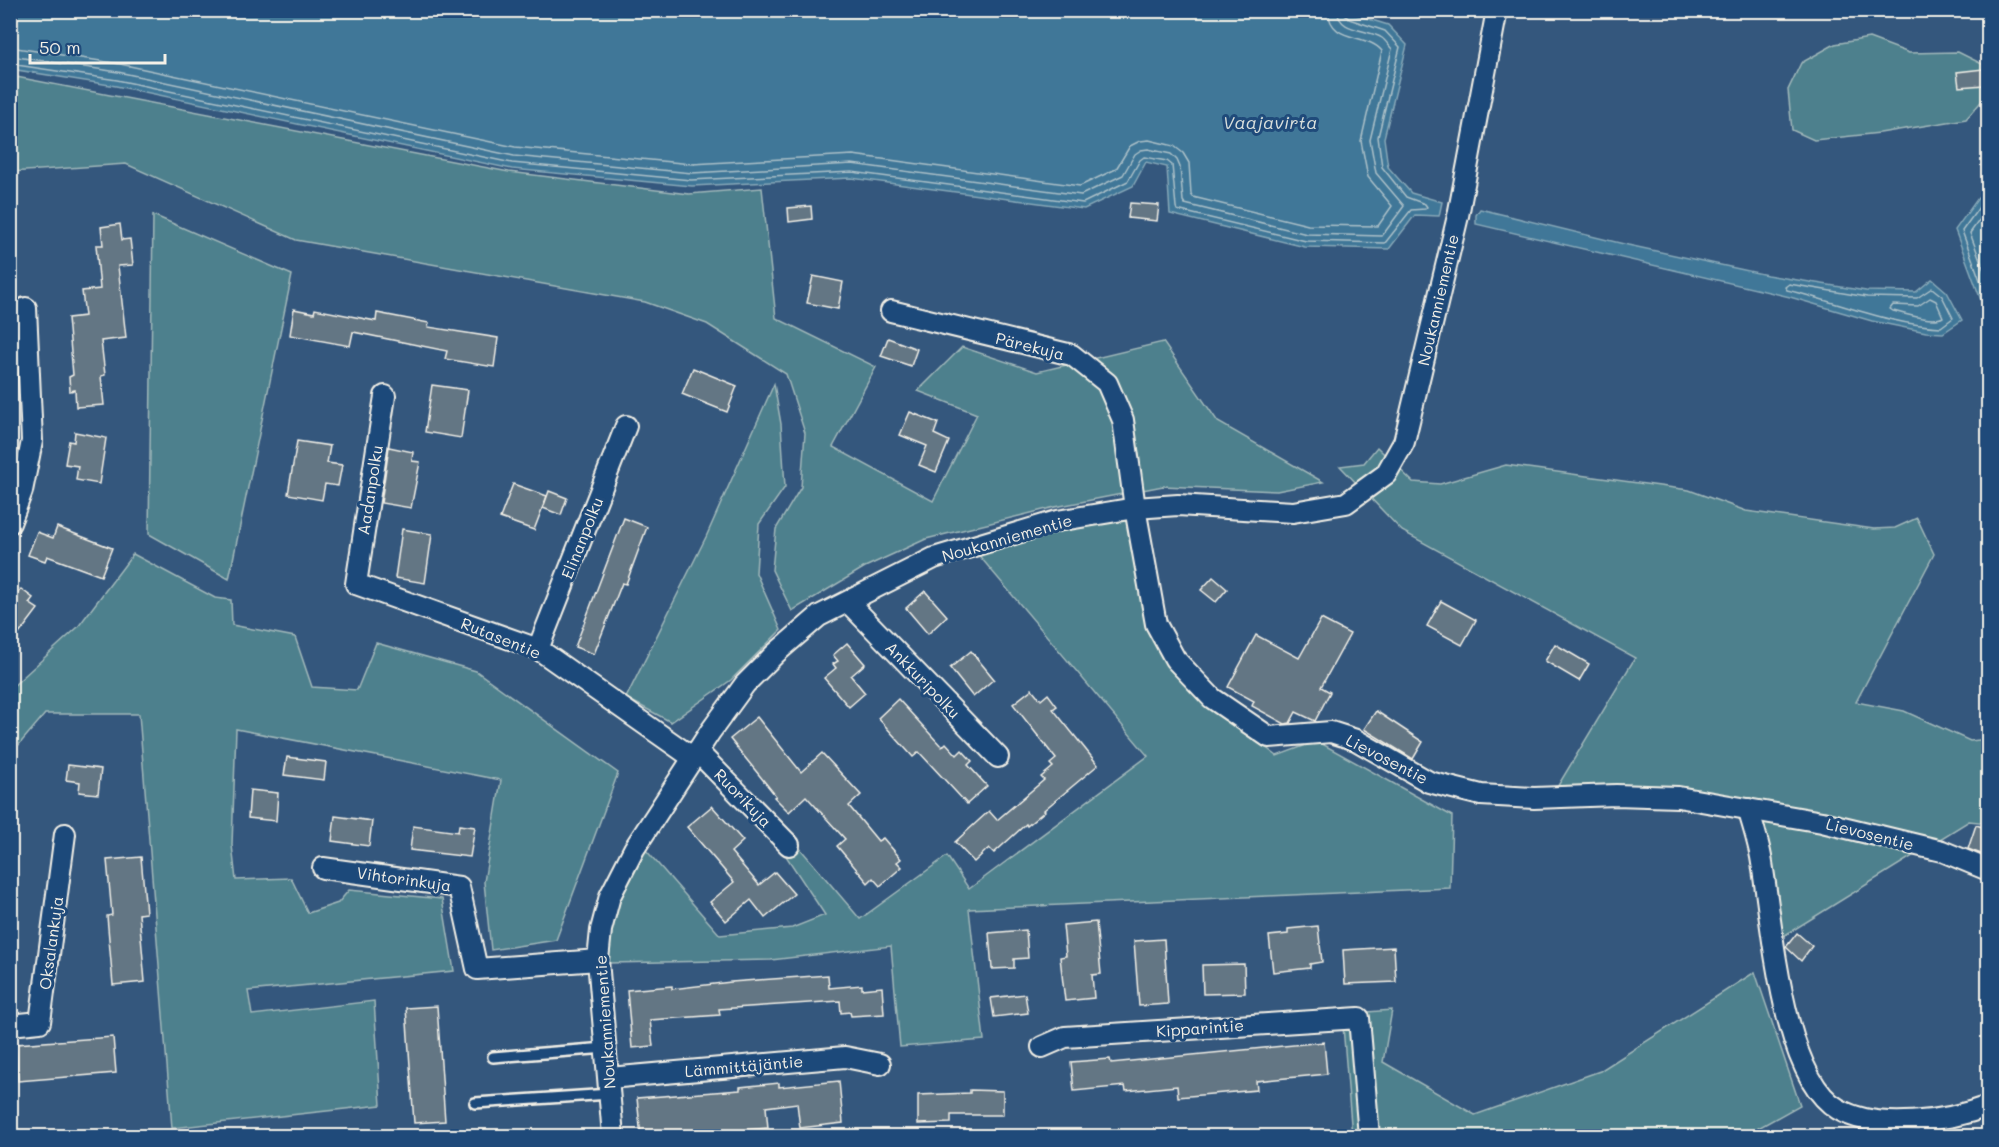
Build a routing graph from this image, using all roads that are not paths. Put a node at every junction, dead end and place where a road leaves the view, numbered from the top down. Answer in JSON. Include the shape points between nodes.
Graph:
{"nodes":[{"id":1,"x":1497,"y":10,"type":"edge"},
{"id":2,"x":27,"y":308,"type":"dead end"},
{"id":3,"x":891,"y":311,"type":"dead end"},
{"id":4,"x":385,"y":396,"type":"dead end"},
{"id":5,"x":626,"y":426,"type":"dead end"},
{"id":6,"x":1134,"y":508,"type":"junction"},
{"id":7,"x":10,"y":523,"type":"edge"},
{"id":8,"x":356,"y":584,"type":"joint"},
{"id":9,"x":848,"y":602,"type":"junction"},
{"id":10,"x":538,"y":650,"type":"junction"},
{"id":11,"x":695,"y":754,"type":"junction"},
{"id":12,"x":998,"y":758,"type":"dead end"},
{"id":13,"x":1748,"y":809,"type":"junction"},
{"id":14,"x":66,"y":834,"type":"dead end"},
{"id":15,"x":789,"y":845,"type":"dead end"},
{"id":16,"x":323,"y":868,"type":"dead end"},
{"id":17,"x":1989,"y":870,"type":"edge"},
{"id":18,"x":598,"y":960,"type":"junction"},
{"id":19,"x":10,"y":1025,"type":"edge"},
{"id":20,"x":1042,"y":1047,"type":"dead end"},
{"id":21,"x":606,"y":1048,"type":"junction"},
{"id":22,"x":493,"y":1057,"type":"dead end"},
{"id":23,"x":880,"y":1064,"type":"dead end"},
{"id":24,"x":609,"y":1086,"type":"junction"},
{"id":25,"x":475,"y":1103,"type":"dead end"},
{"id":26,"x":1989,"y":1106,"type":"edge"},
{"id":27,"x":614,"y":1137,"type":"edge"},
{"id":28,"x":1369,"y":1137,"type":"edge"}],
"edges":[{"from":1,"to":6,"type":"street","name":"Noukanniementie","via":[[1458,216],[1415,397],[1404,442],[1386,474],[1346,503],[1293,512],[1178,505]]},
{"from":2,"to":7,"type":"street","via":[[32,441],[22,491]]},
{"from":3,"to":6,"type":"street","name":"Pärekuja","via":[[1071,355],[1107,383],[1123,420]]},
{"from":4,"to":8,"type":"street","name":"Aadanpolku"},
{"from":5,"to":10,"type":"street","name":"Elinanpolku"},
{"from":6,"to":9,"type":"street","name":"Noukanniementie","via":[[1057,521],[934,558]]},
{"from":6,"to":13,"type":"street","name":"Lievosentie","via":[[1156,624],[1175,659],[1212,698],[1269,736],[1331,732],[1356,741],[1429,782],[1481,795],[1678,797]]},
{"from":8,"to":10,"type":"street","name":"Rutasentie"},
{"from":9,"to":11,"type":"street","name":"Noukanniementie","via":[[819,616],[745,684]]},
{"from":9,"to":12,"type":"street","name":"Ankkuripolku"},
{"from":10,"to":11,"type":"street","name":"Rutasentie"},
{"from":11,"to":15,"type":"street","name":"Ruorikuja"},
{"from":11,"to":18,"type":"street","name":"Noukanniementie","via":[[634,849],[610,896]]},
{"from":13,"to":17,"type":"street","name":"Lievosentie","via":[[1942,851]]},
{"from":13,"to":26,"type":"street","via":[[1761,855],[1783,995],[1796,1049],[1814,1086],[1836,1108],[1858,1118],[1893,1122],[1928,1121]]},
{"from":14,"to":19,"type":"street","name":"Oksalankuja","via":[[40,1022]]},
{"from":16,"to":18,"type":"street","name":"Vihtorinkuja","via":[[459,886],[477,969]]},
{"from":18,"to":21,"type":"street","name":"Noukanniementie"},
{"from":20,"to":28,"type":"street","name":"Kipparintie","via":[[1065,1037],[1359,1018]]},
{"from":21,"to":22,"type":"lane"},
{"from":21,"to":24,"type":"street","name":"Noukanniementie"},
{"from":23,"to":24,"type":"street","name":"Lämmittäjäntie","via":[[844,1057]]},
{"from":24,"to":25,"type":"lane"},
{"from":24,"to":27,"type":"street","name":"Noukanniementie"}]}
